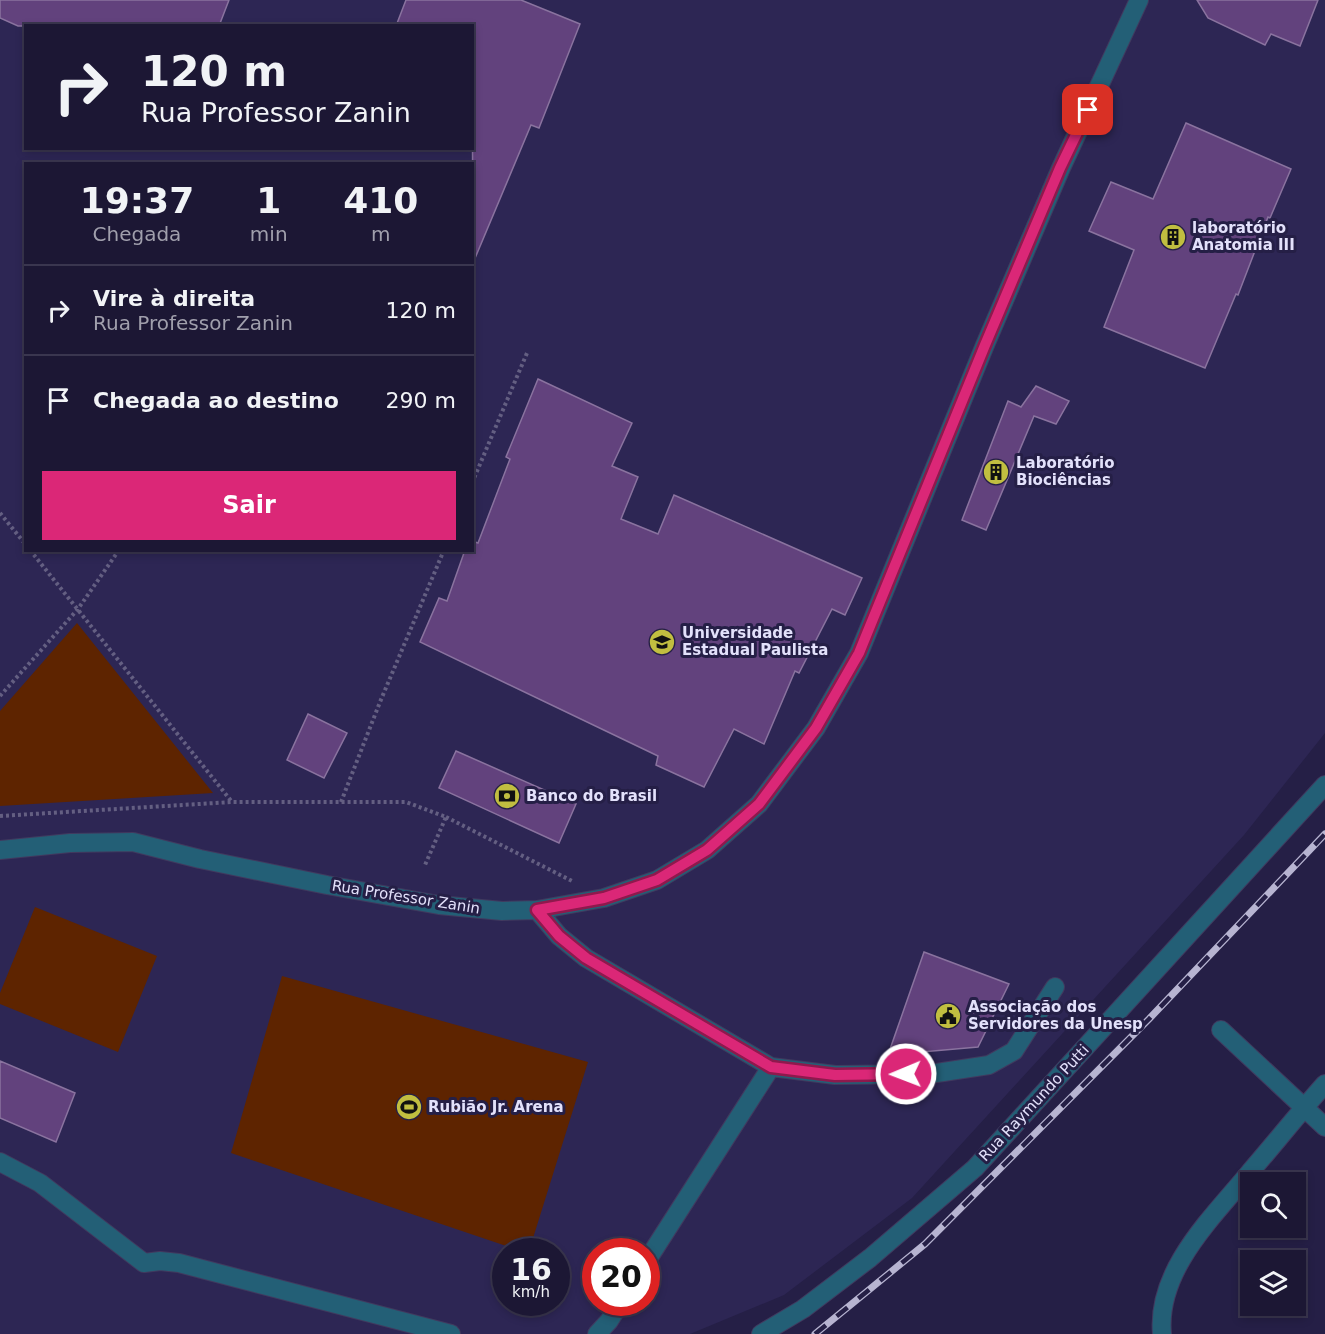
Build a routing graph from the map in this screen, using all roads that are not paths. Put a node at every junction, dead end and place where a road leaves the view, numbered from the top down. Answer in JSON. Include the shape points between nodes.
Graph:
{"nodes":[{"id":1,"x":1139,"y":0,"type":"edge"},
{"id":2,"x":1325,"y":785,"type":"edge"},
{"id":3,"x":0,"y":850,"type":"edge"},
{"id":4,"x":537,"y":910,"type":"junction"},
{"id":5,"x":1055,"y":987,"type":"dead end"},
{"id":6,"x":1221,"y":1030,"type":"dead end"},
{"id":7,"x":771,"y":1067,"type":"junction"},
{"id":8,"x":1325,"y":1084,"type":"edge"},
{"id":9,"x":1304,"y":1108,"type":"junction"},
{"id":10,"x":1325,"y":1127,"type":"edge"},
{"id":11,"x":0,"y":1162,"type":"edge"},
{"id":12,"x":660,"y":1240,"type":"edge"},
{"id":13,"x":612,"y":1316,"type":"edge"},
{"id":14,"x":451,"y":1334,"type":"edge"},
{"id":15,"x":597,"y":1334,"type":"edge"},
{"id":16,"x":760,"y":1334,"type":"edge"},
{"id":17,"x":1162,"y":1334,"type":"edge"}],
"edges":[{"from":1,"to":4,"type":"street","name":"Rua Professor Zanin","via":[[1060,168],[859,653],[816,728],[759,804],[707,850],[657,880],[604,898]]},
{"from":2,"to":16,"type":"street","name":"Rua Raymundo Putti","via":[[975,1168],[861,1265],[803,1309]]},
{"from":3,"to":4,"type":"street","name":"Rua Professor Zanin","via":[[133,842],[439,905]]},
{"from":4,"to":7,"type":"street","via":[[559,936],[586,958]]},
{"from":5,"to":7,"type":"street","via":[[1014,1051],[989,1065],[930,1074],[835,1075]]},
{"from":6,"to":9,"type":"street"},
{"from":7,"to":12,"type":"street"},
{"from":8,"to":9,"type":"street"},
{"from":9,"to":10,"type":"street"},
{"from":9,"to":17,"type":"street","via":[[1190,1245],[1168,1287]]},
{"from":11,"to":14,"type":"street","via":[[40,1183],[144,1263],[179,1263]]},
{"from":13,"to":15,"type":"street"}]}
